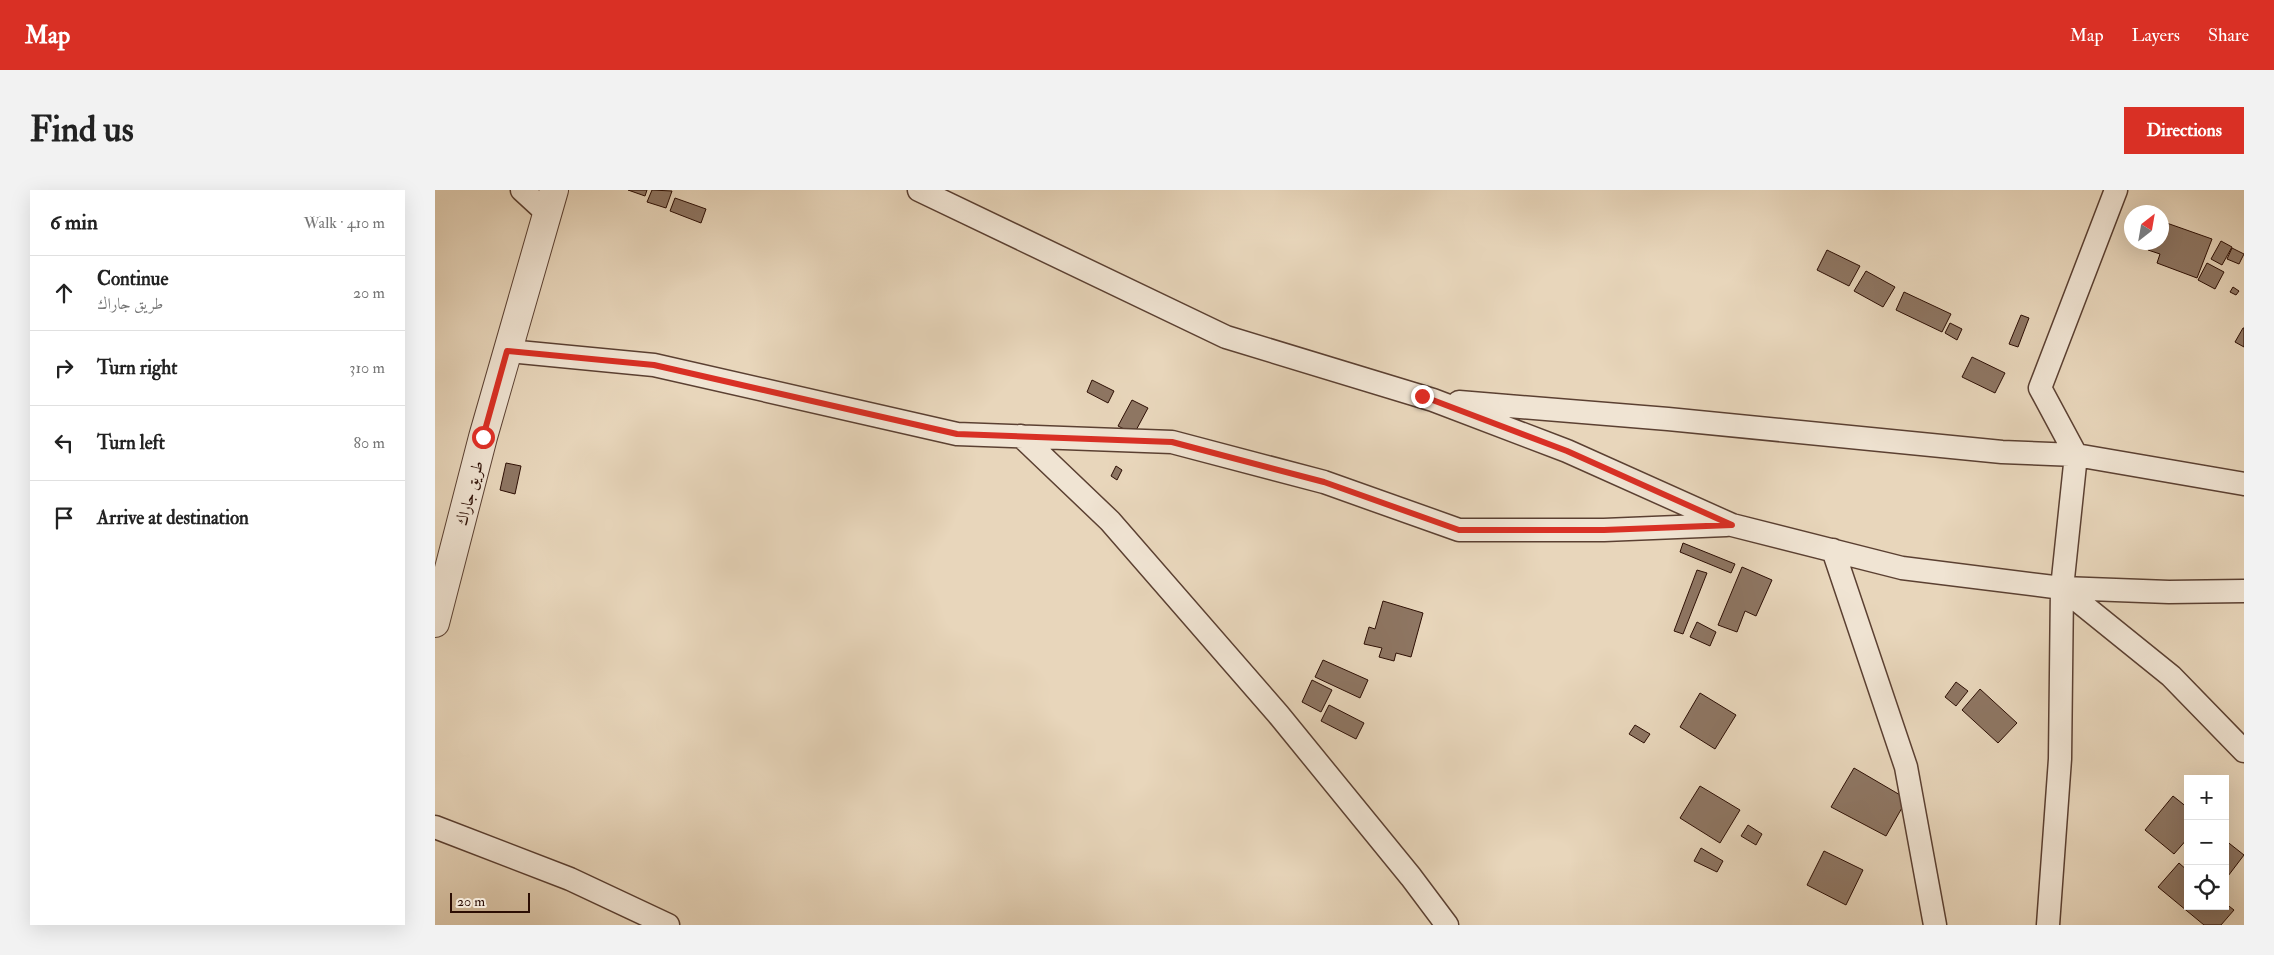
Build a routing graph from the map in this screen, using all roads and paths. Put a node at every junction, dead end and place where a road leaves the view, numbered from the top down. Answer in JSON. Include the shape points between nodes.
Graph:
{"nodes":[{"id":1,"x":522,"y":190,"type":"edge"},
{"id":2,"x":919,"y":190,"type":"edge"},
{"id":3,"x":2116,"y":190,"type":"edge"},
{"id":4,"x":546,"y":198,"type":"edge"},
{"id":5,"x":507,"y":351,"type":"junction"},
{"id":6,"x":1433,"y":400,"type":"junction"},
{"id":7,"x":1021,"y":436,"type":"junction"},
{"id":8,"x":2076,"y":455,"type":"junction"},
{"id":9,"x":2244,"y":484,"type":"edge"},
{"id":10,"x":1732,"y":525,"type":"junction"},
{"id":11,"x":1833,"y":550,"type":"junction"},
{"id":12,"x":2062,"y":588,"type":"junction"},
{"id":13,"x":2244,"y":591,"type":"edge"},
{"id":14,"x":435,"y":623,"type":"edge"},
{"id":15,"x":2244,"y":751,"type":"edge"},
{"id":16,"x":435,"y":827,"type":"edge"},
{"id":17,"x":667,"y":925,"type":"edge"},
{"id":18,"x":1447,"y":925,"type":"edge"},
{"id":19,"x":1935,"y":925,"type":"edge"},
{"id":20,"x":2048,"y":925,"type":"edge"}],
"edges":[{"from":1,"to":4,"type":"street"},
{"from":2,"to":6,"type":"street","via":[[1226,337]]},
{"from":3,"to":8,"type":"street","via":[[2040,388]]},
{"from":4,"to":5,"type":"street","name":"طريق جاراك"},
{"from":5,"to":7,"type":"street","via":[[654,365],[957,434]]},
{"from":5,"to":14,"type":"street","name":"طريق جاراك"},
{"from":6,"to":8,"type":"street","via":[[2002,452]]},
{"from":6,"to":10,"type":"street","via":[[1567,451]]},
{"from":7,"to":10,"type":"street","via":[[1172,442],[1324,482],[1459,530],[1604,530]]},
{"from":7,"to":18,"type":"street","via":[[1110,521],[1259,692]]},
{"from":8,"to":9,"type":"street"},
{"from":8,"to":12,"type":"street"},
{"from":10,"to":11,"type":"street"},
{"from":11,"to":12,"type":"street","via":[[1902,568]]},
{"from":11,"to":19,"type":"street","via":[[1906,767]]},
{"from":12,"to":13,"type":"street"},
{"from":12,"to":15,"type":"street","via":[[2171,676]]},
{"from":12,"to":20,"type":"street","via":[[2060,759]]},
{"from":16,"to":17,"type":"street","via":[[570,879]]}]}
